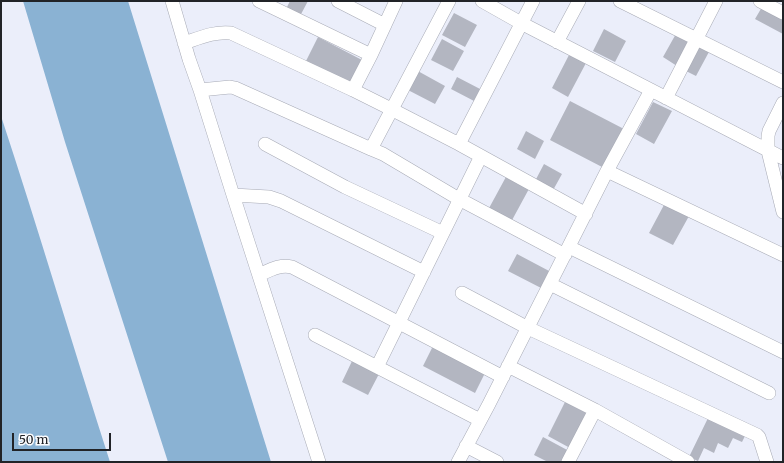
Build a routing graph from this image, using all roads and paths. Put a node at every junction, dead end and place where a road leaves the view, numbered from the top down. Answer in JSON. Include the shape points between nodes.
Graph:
{"nodes":[{"id":1,"x":172,"y":1,"type":"edge"},
{"id":2,"x":259,"y":1,"type":"edge"},
{"id":3,"x":338,"y":1,"type":"edge"},
{"id":4,"x":396,"y":1,"type":"edge"},
{"id":5,"x":448,"y":1,"type":"edge"},
{"id":6,"x":482,"y":1,"type":"edge"},
{"id":7,"x":533,"y":1,"type":"edge"},
{"id":8,"x":579,"y":1,"type":"edge"},
{"id":9,"x":620,"y":1,"type":"edge"},
{"id":10,"x":716,"y":1,"type":"edge"},
{"id":11,"x":760,"y":1,"type":"edge"},
{"id":12,"x":783,"y":13,"type":"edge"},
{"id":13,"x":521,"y":23,"type":"junction"},
{"id":14,"x":385,"y":25,"type":"junction"},
{"id":15,"x":697,"y":39,"type":"junction"},
{"id":16,"x":557,"y":42,"type":"junction"},
{"id":17,"x":184,"y":43,"type":"junction"},
{"id":18,"x":371,"y":55,"type":"junction"},
{"id":19,"x":783,"y":82,"type":"edge"},
{"id":20,"x":200,"y":90,"type":"junction"},
{"id":21,"x":353,"y":90,"type":"junction"},
{"id":22,"x":652,"y":90,"type":"junction"},
{"id":23,"x":666,"y":98,"type":"junction"},
{"id":24,"x":783,"y":103,"type":"edge"},
{"id":25,"x":391,"y":109,"type":"junction"},
{"id":26,"x":265,"y":144,"type":"dead end"},
{"id":27,"x":459,"y":144,"type":"junction"},
{"id":28,"x":371,"y":149,"type":"junction"},
{"id":29,"x":768,"y":151,"type":"junction"},
{"id":30,"x":481,"y":156,"type":"junction"},
{"id":31,"x":783,"y":158,"type":"edge"},
{"id":32,"x":607,"y":171,"type":"junction"},
{"id":33,"x":233,"y":195,"type":"junction"},
{"id":34,"x":459,"y":199,"type":"junction"},
{"id":35,"x":783,"y":212,"type":"edge"},
{"id":36,"x":586,"y":214,"type":"junction"},
{"id":37,"x":443,"y":233,"type":"junction"},
{"id":38,"x":567,"y":251,"type":"junction"},
{"id":39,"x":783,"y":255,"type":"edge"},
{"id":40,"x":424,"y":272,"type":"junction"},
{"id":41,"x":259,"y":275,"type":"junction"},
{"id":42,"x":550,"y":284,"type":"junction"},
{"id":43,"x":462,"y":293,"type":"dead end"},
{"id":44,"x":398,"y":322,"type":"junction"},
{"id":45,"x":528,"y":328,"type":"junction"},
{"id":46,"x":315,"y":335,"type":"dead end"},
{"id":47,"x":783,"y":352,"type":"edge"},
{"id":48,"x":377,"y":367,"type":"junction"},
{"id":49,"x":505,"y":372,"type":"junction"},
{"id":50,"x":769,"y":393,"type":"dead end"},
{"id":51,"x":595,"y":410,"type":"junction"},
{"id":52,"x":480,"y":420,"type":"junction"},
{"id":53,"x":466,"y":446,"type":"junction"},
{"id":54,"x":320,"y":462,"type":"edge"},
{"id":55,"x":458,"y":462,"type":"edge"},
{"id":56,"x":497,"y":462,"type":"edge"},
{"id":57,"x":568,"y":462,"type":"edge"},
{"id":58,"x":688,"y":462,"type":"edge"},
{"id":59,"x":767,"y":462,"type":"edge"}],
"edges":[{"from":1,"to":17,"type":"street"},
{"from":2,"to":18,"type":"street"},
{"from":3,"to":14,"type":"street"},
{"from":4,"to":14,"type":"street"},
{"from":5,"to":25,"type":"street"},
{"from":6,"to":13,"type":"street"},
{"from":7,"to":13,"type":"street"},
{"from":8,"to":16,"type":"street"},
{"from":9,"to":15,"type":"street"},
{"from":10,"to":15,"type":"street"},
{"from":11,"to":12,"type":"street"},
{"from":13,"to":16,"type":"street"},
{"from":13,"to":27,"type":"street"},
{"from":14,"to":18,"type":"street"},
{"from":15,"to":19,"type":"street"},
{"from":15,"to":23,"type":"street"},
{"from":16,"to":22,"type":"street"},
{"from":17,"to":20,"type":"street"},
{"from":17,"to":21,"type":"street","via":[[216,33],[231,33]]},
{"from":18,"to":21,"type":"street"},
{"from":20,"to":28,"type":"street","via":[[235,88]]},
{"from":20,"to":33,"type":"street"},
{"from":21,"to":25,"type":"street"},
{"from":22,"to":23,"type":"street"},
{"from":22,"to":32,"type":"street"},
{"from":23,"to":29,"type":"street"},
{"from":24,"to":29,"type":"street","via":[[769,131]]},
{"from":25,"to":27,"type":"street"},
{"from":25,"to":28,"type":"street"},
{"from":26,"to":37,"type":"street","via":[[345,187]]},
{"from":27,"to":30,"type":"street"},
{"from":28,"to":34,"type":"street"},
{"from":29,"to":31,"type":"street"},
{"from":29,"to":35,"type":"street"},
{"from":30,"to":34,"type":"street"},
{"from":30,"to":36,"type":"street"},
{"from":32,"to":36,"type":"street"},
{"from":32,"to":39,"type":"street"},
{"from":33,"to":40,"type":"street","via":[[269,197],[281,201]]},
{"from":33,"to":41,"type":"street"},
{"from":34,"to":37,"type":"street"},
{"from":34,"to":38,"type":"street"},
{"from":36,"to":38,"type":"street"},
{"from":37,"to":40,"type":"street"},
{"from":38,"to":42,"type":"street"},
{"from":38,"to":47,"type":"street"},
{"from":40,"to":44,"type":"street"},
{"from":41,"to":44,"type":"street","via":[[281,266],[292,267]]},
{"from":41,"to":54,"type":"street"},
{"from":42,"to":45,"type":"street"},
{"from":42,"to":50,"type":"street"},
{"from":43,"to":45,"type":"street"},
{"from":44,"to":48,"type":"street"},
{"from":44,"to":49,"type":"street"},
{"from":45,"to":49,"type":"street"},
{"from":45,"to":59,"type":"street","via":[[756,435],[759,437]]},
{"from":46,"to":48,"type":"street"},
{"from":48,"to":52,"type":"street"},
{"from":49,"to":51,"type":"street"},
{"from":49,"to":52,"type":"street"},
{"from":51,"to":57,"type":"street"},
{"from":51,"to":58,"type":"street"},
{"from":52,"to":53,"type":"street"},
{"from":53,"to":55,"type":"street"},
{"from":53,"to":56,"type":"street"}]}
